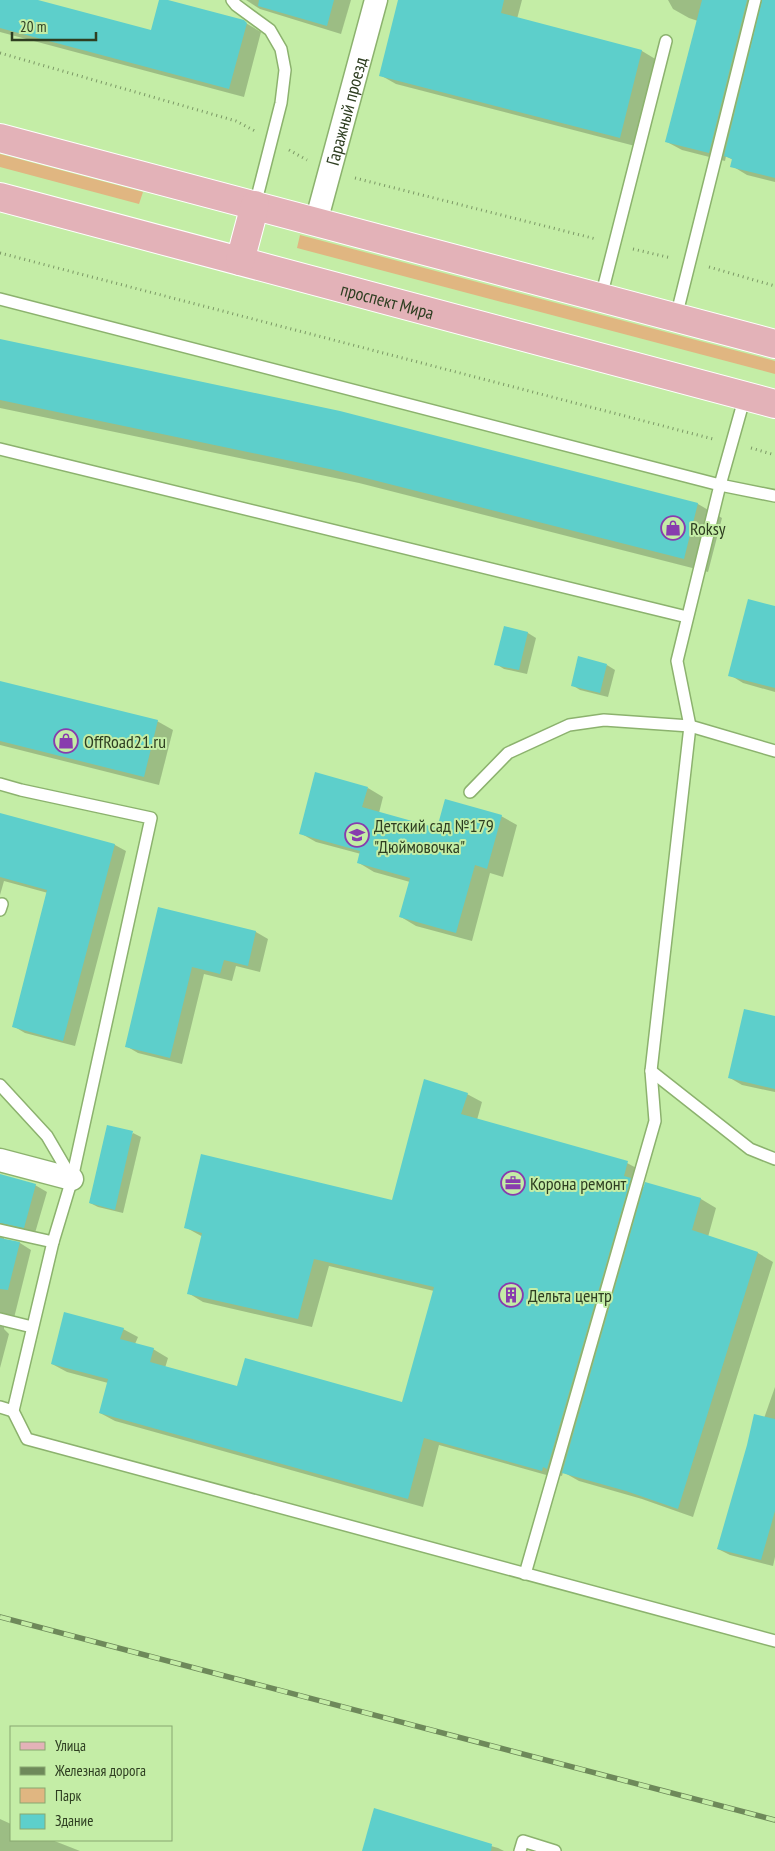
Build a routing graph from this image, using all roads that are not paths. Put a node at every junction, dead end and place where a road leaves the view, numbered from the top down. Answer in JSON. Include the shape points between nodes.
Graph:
{"nodes":[{"id":1,"x":232,"y":0,"type":"edge"},
{"id":2,"x":376,"y":0,"type":"edge"},
{"id":3,"x":755,"y":0,"type":"edge"},
{"id":4,"x":666,"y":41,"type":"dead end"},
{"id":5,"x":0,"y":138,"type":"edge"},
{"id":6,"x":0,"y":197,"type":"edge"},
{"id":7,"x":255,"y":206,"type":"junction"},
{"id":8,"x":316,"y":222,"type":"junction"},
{"id":9,"x":240,"y":261,"type":"junction"},
{"id":10,"x":602,"y":297,"type":"junction"},
{"id":11,"x":0,"y":299,"type":"edge"},
{"id":12,"x":676,"y":317,"type":"junction"},
{"id":13,"x":775,"y":344,"type":"edge"},
{"id":14,"x":745,"y":396,"type":"junction"},
{"id":15,"x":775,"y":404,"type":"edge"},
{"id":16,"x":0,"y":449,"type":"edge"},
{"id":17,"x":720,"y":485,"type":"junction"},
{"id":18,"x":775,"y":496,"type":"edge"},
{"id":19,"x":687,"y":618,"type":"junction"},
{"id":20,"x":690,"y":726,"type":"junction"},
{"id":21,"x":775,"y":752,"type":"edge"},
{"id":22,"x":0,"y":784,"type":"edge"},
{"id":23,"x":470,"y":792,"type":"dead end"},
{"id":24,"x":651,"y":1071,"type":"junction"},
{"id":25,"x":0,"y":1085,"type":"edge"},
{"id":26,"x":775,"y":1159,"type":"edge"},
{"id":27,"x":0,"y":1160,"type":"edge"},
{"id":28,"x":72,"y":1179,"type":"junction"},
{"id":29,"x":0,"y":1230,"type":"edge"},
{"id":30,"x":53,"y":1242,"type":"junction"},
{"id":31,"x":0,"y":1319,"type":"edge"},
{"id":32,"x":32,"y":1327,"type":"junction"},
{"id":33,"x":0,"y":1407,"type":"edge"},
{"id":34,"x":13,"y":1411,"type":"junction"},
{"id":35,"x":525,"y":1574,"type":"junction"},
{"id":36,"x":775,"y":1641,"type":"edge"},
{"id":37,"x":520,"y":1851,"type":"edge"},
{"id":38,"x":555,"y":1851,"type":"edge"}],
"edges":[{"from":1,"to":7,"type":"lane","via":[[270,30],[281,49],[285,70],[281,103]]},
{"from":2,"to":8,"type":"street","name":"Гаражный проезд"},
{"from":3,"to":12,"type":"lane"},
{"from":4,"to":10,"type":"lane"},
{"from":5,"to":7,"type":"main road"},
{"from":6,"to":9,"type":"main road","name":"проспект Мира"},
{"from":7,"to":8,"type":"main road"},
{"from":7,"to":9,"type":"main road"},
{"from":8,"to":10,"type":"main road"},
{"from":9,"to":14,"type":"main road","name":"проспект Мира"},
{"from":10,"to":12,"type":"main road"},
{"from":11,"to":17,"type":"lane"},
{"from":12,"to":13,"type":"main road"},
{"from":14,"to":15,"type":"main road","name":"проспект Мира"},
{"from":14,"to":17,"type":"lane"},
{"from":16,"to":19,"type":"lane"},
{"from":17,"to":18,"type":"lane"},
{"from":17,"to":19,"type":"lane"},
{"from":19,"to":20,"type":"lane","via":[[677,661]]},
{"from":20,"to":21,"type":"lane"},
{"from":20,"to":23,"type":"lane","via":[[604,720],[569,725],[508,753]]},
{"from":20,"to":24,"type":"lane"},
{"from":22,"to":28,"type":"lane","via":[[151,818]]},
{"from":24,"to":26,"type":"lane","via":[[750,1149]]},
{"from":24,"to":35,"type":"lane","via":[[656,1121]]},
{"from":25,"to":28,"type":"lane","via":[[47,1136]]},
{"from":27,"to":28,"type":"street"},
{"from":28,"to":30,"type":"lane"},
{"from":29,"to":30,"type":"lane"},
{"from":30,"to":32,"type":"lane"},
{"from":31,"to":32,"type":"lane"},
{"from":32,"to":34,"type":"lane"},
{"from":33,"to":34,"type":"lane"},
{"from":34,"to":35,"type":"lane","via":[[27,1439]]},
{"from":35,"to":36,"type":"lane"},
{"from":37,"to":38,"type":"lane","via":[[523,1841]]}]}
